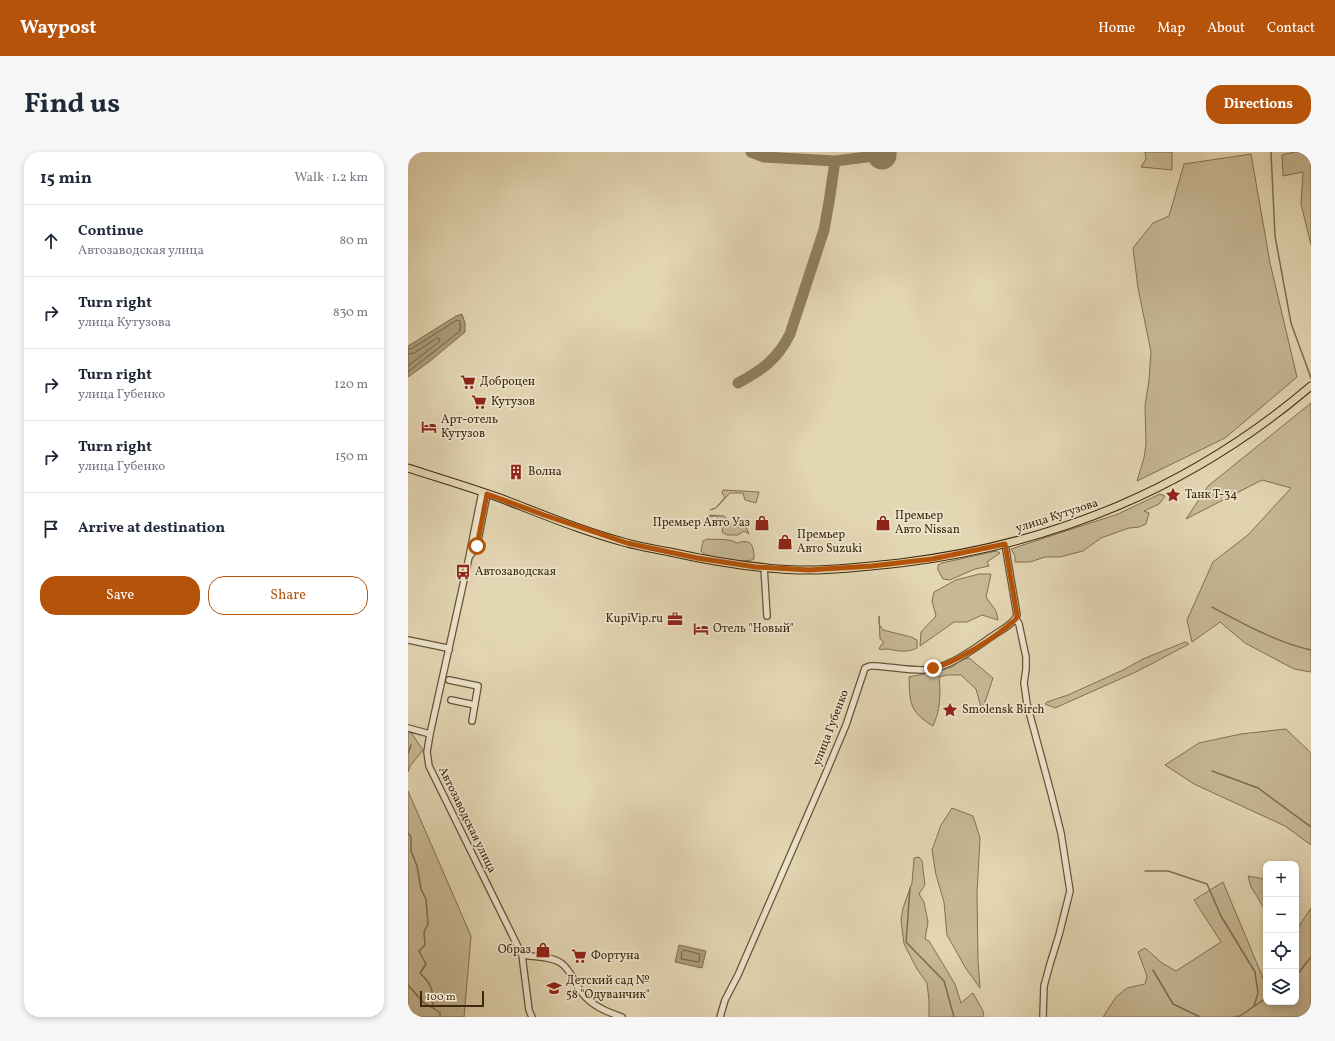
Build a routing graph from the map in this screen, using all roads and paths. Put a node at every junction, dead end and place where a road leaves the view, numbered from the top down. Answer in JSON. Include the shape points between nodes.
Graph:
{"nodes":[{"id":1,"x":1311,"y":386,"type":"edge"},
{"id":2,"x":408,"y":468,"type":"edge"},
{"id":3,"x":485,"y":493,"type":"junction"},
{"id":4,"x":1005,"y":544,"type":"junction"},
{"id":5,"x":764,"y":567,"type":"junction"},
{"id":6,"x":767,"y":616,"type":"dead end"},
{"id":7,"x":1016,"y":619,"type":"junction"},
{"id":8,"x":408,"y":640,"type":"edge"},
{"id":9,"x":449,"y":650,"type":"junction"},
{"id":10,"x":449,"y":680,"type":"dead end"},
{"id":11,"x":450,"y":700,"type":"dead end"},
{"id":12,"x":475,"y":705,"type":"junction"},
{"id":13,"x":472,"y":722,"type":"dead end"},
{"id":14,"x":408,"y":728,"type":"edge"},
{"id":15,"x":430,"y":734,"type":"junction"},
{"id":16,"x":522,"y":955,"type":"junction"},
{"id":17,"x":532,"y":1017,"type":"edge"},
{"id":18,"x":622,"y":1017,"type":"edge"},
{"id":19,"x":720,"y":1017,"type":"edge"},
{"id":20,"x":1043,"y":1017,"type":"edge"}],
"edges":[{"from":1,"to":4,"type":"main road","name":"улица Кутузова","via":[[1238,442],[1160,487],[1076,523]]},
{"from":2,"to":3,"type":"main road","name":"улица Кутузова"},
{"from":3,"to":5,"type":"main road","name":"улица Кутузова","via":[[627,543],[697,558]]},
{"from":3,"to":9,"type":"street","name":"Автозаводская улица"},
{"from":4,"to":5,"type":"main road","name":"улица Кутузова","via":[[932,559],[872,566],[809,570]]},
{"from":4,"to":7,"type":"street"},
{"from":5,"to":6,"type":"street"},
{"from":7,"to":19,"type":"street","name":"улица Губенко","via":[[971,651],[940,667],[924,670],[876,666],[865,668],[823,782],[725,1000]]},
{"from":7,"to":20,"type":"street","via":[[1026,657],[1026,704],[1052,793],[1070,891],[1044,986]]},
{"from":8,"to":9,"type":"street"},
{"from":9,"to":15,"type":"street","name":"Автозаводская улица"},
{"from":10,"to":12,"type":"street","via":[[478,686]]},
{"from":11,"to":12,"type":"street"},
{"from":12,"to":13,"type":"street"},
{"from":14,"to":15,"type":"street"},
{"from":15,"to":16,"type":"street","name":"Автозаводская улица","via":[[427,752],[429,766]]},
{"from":16,"to":17,"type":"street","name":"Автозаводская улица"},
{"from":16,"to":18,"type":"street","via":[[561,963],[568,969],[587,998],[602,1010]]}]}
